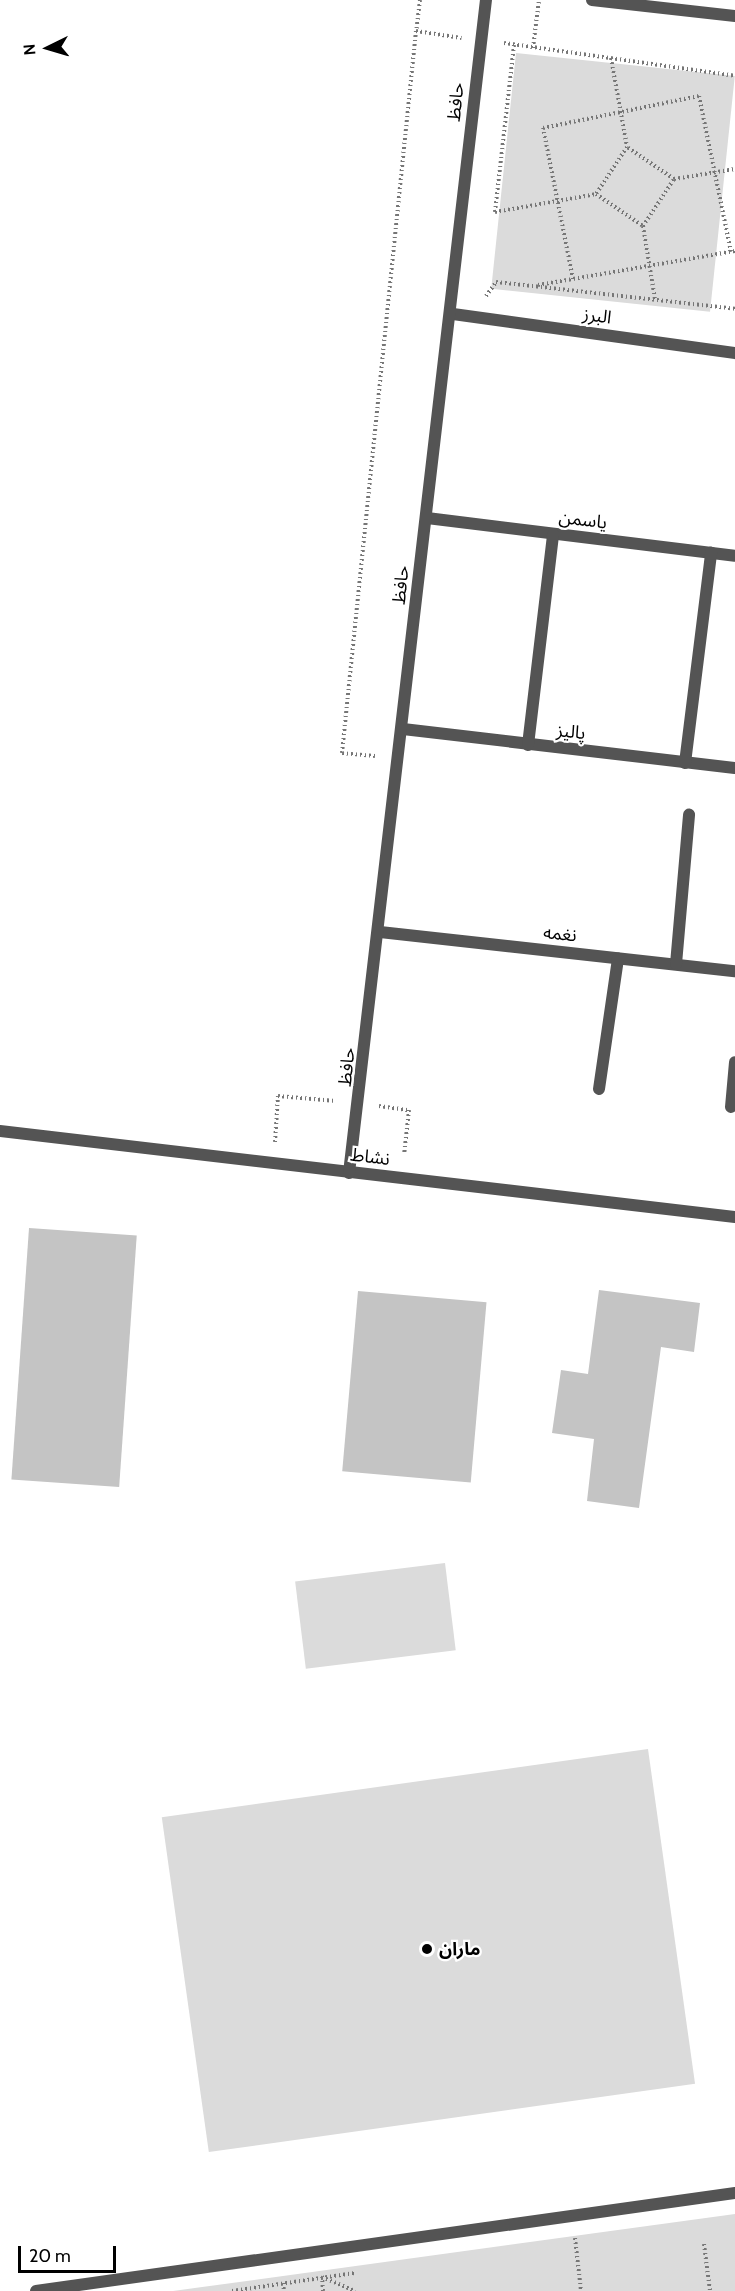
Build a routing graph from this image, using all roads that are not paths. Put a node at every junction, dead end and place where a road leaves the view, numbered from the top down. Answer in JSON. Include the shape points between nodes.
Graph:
{"nodes":[{"id":1,"x":486,"y":0,"type":"edge"},
{"id":2,"x":592,"y":0,"type":"edge"},
{"id":3,"x":735,"y":16,"type":"edge"},
{"id":4,"x":453,"y":314,"type":"junction"},
{"id":5,"x":735,"y":353,"type":"edge"},
{"id":6,"x":426,"y":518,"type":"junction"},
{"id":7,"x":553,"y":534,"type":"junction"},
{"id":8,"x":711,"y":553,"type":"junction"},
{"id":9,"x":735,"y":556,"type":"edge"},
{"id":10,"x":403,"y":729,"type":"junction"},
{"id":11,"x":528,"y":745,"type":"junction"},
{"id":12,"x":685,"y":763,"type":"junction"},
{"id":13,"x":735,"y":768,"type":"edge"},
{"id":14,"x":689,"y":815,"type":"dead end"},
{"id":15,"x":380,"y":932,"type":"junction"},
{"id":16,"x":618,"y":958,"type":"junction"},
{"id":17,"x":676,"y":964,"type":"junction"},
{"id":18,"x":735,"y":970,"type":"edge"},
{"id":19,"x":735,"y":1062,"type":"edge"},
{"id":20,"x":599,"y":1089,"type":"dead end"},
{"id":21,"x":731,"y":1107,"type":"dead end"},
{"id":22,"x":0,"y":1131,"type":"edge"},
{"id":23,"x":349,"y":1173,"type":"junction"},
{"id":24,"x":735,"y":1217,"type":"edge"},
{"id":25,"x":735,"y":2193,"type":"edge"},
{"id":26,"x":36,"y":2291,"type":"edge"}],
"edges":[{"from":1,"to":4,"type":"street","name":"حافظ"},
{"from":2,"to":3,"type":"street"},
{"from":4,"to":5,"type":"street","name":"البرز"},
{"from":4,"to":6,"type":"street","name":"حافظ"},
{"from":6,"to":7,"type":"street","name":"یاسمن"},
{"from":6,"to":10,"type":"street","name":"حافظ"},
{"from":7,"to":8,"type":"street","name":"یاسمن"},
{"from":7,"to":11,"type":"street"},
{"from":8,"to":9,"type":"street","name":"یاسمن"},
{"from":8,"to":12,"type":"street"},
{"from":10,"to":11,"type":"street","name":"پالیز"},
{"from":10,"to":15,"type":"street","name":"حافظ"},
{"from":11,"to":12,"type":"street","name":"پالیز"},
{"from":12,"to":13,"type":"street","name":"پالیز"},
{"from":14,"to":17,"type":"street"},
{"from":15,"to":16,"type":"street","name":"نغمه"},
{"from":15,"to":23,"type":"street","name":"حافظ"},
{"from":16,"to":17,"type":"street","name":"نغمه"},
{"from":16,"to":20,"type":"street"},
{"from":17,"to":18,"type":"street","name":"نغمه"},
{"from":19,"to":21,"type":"street"},
{"from":22,"to":23,"type":"street","name":"نشاط"},
{"from":23,"to":24,"type":"street","name":"نشاط"},
{"from":25,"to":26,"type":"street"}]}
